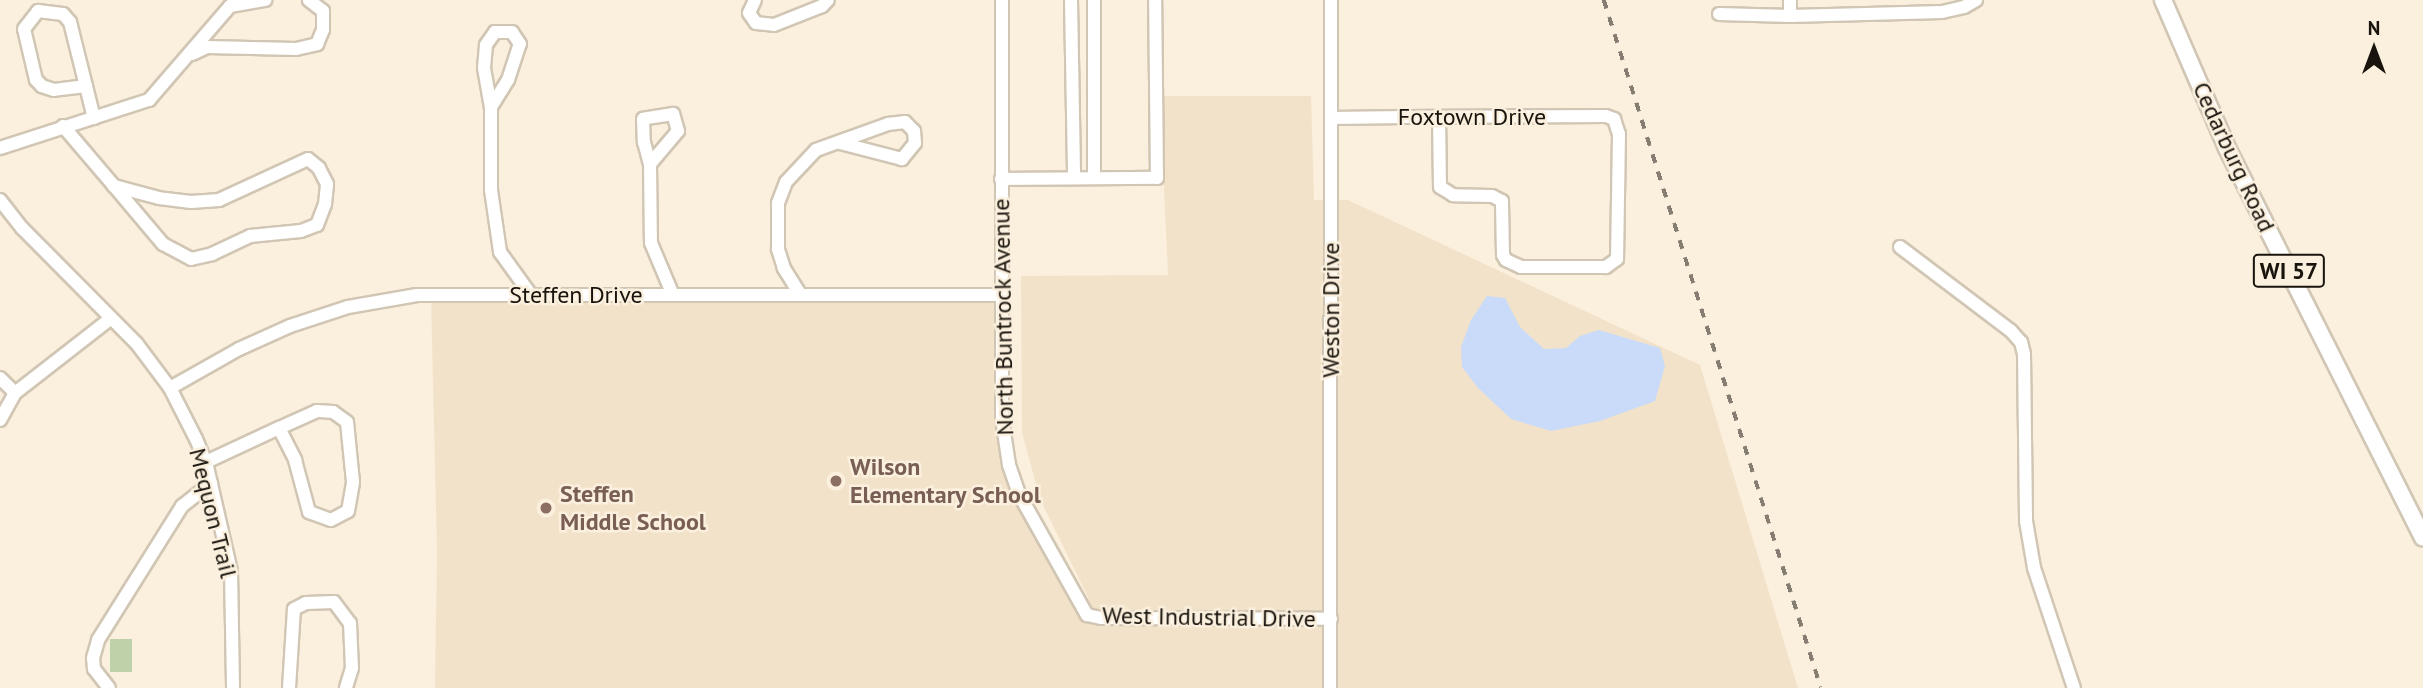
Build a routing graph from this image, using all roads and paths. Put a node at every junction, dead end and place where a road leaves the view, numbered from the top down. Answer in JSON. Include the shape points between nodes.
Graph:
{"nodes":[{"id":1,"x":265,"y":0,"type":"edge"},
{"id":2,"x":309,"y":0,"type":"edge"},
{"id":3,"x":755,"y":0,"type":"edge"},
{"id":4,"x":828,"y":0,"type":"edge"},
{"id":5,"x":1002,"y":0,"type":"edge"},
{"id":6,"x":1071,"y":0,"type":"edge"},
{"id":7,"x":1094,"y":0,"type":"edge"},
{"id":8,"x":1156,"y":0,"type":"edge"},
{"id":9,"x":1331,"y":0,"type":"edge"},
{"id":10,"x":1790,"y":0,"type":"edge"},
{"id":11,"x":1976,"y":0,"type":"edge"},
{"id":12,"x":2163,"y":0,"type":"edge"},
{"id":13,"x":1719,"y":14,"type":"dead end"},
{"id":14,"x":1790,"y":16,"type":"junction"},
{"id":15,"x":188,"y":56,"type":"junction"},
{"id":16,"x":86,"y":86,"type":"junction"},
{"id":17,"x":491,"y":107,"type":"junction"},
{"id":18,"x":1439,"y":117,"type":"junction"},
{"id":19,"x":94,"y":118,"type":"junction"},
{"id":20,"x":1331,"y":118,"type":"junction"},
{"id":21,"x":63,"y":126,"type":"junction"},
{"id":22,"x":840,"y":143,"type":"junction"},
{"id":23,"x":0,"y":148,"type":"edge"},
{"id":24,"x":650,"y":164,"type":"dead end"},
{"id":25,"x":1074,"y":178,"type":"junction"},
{"id":26,"x":1094,"y":178,"type":"junction"},
{"id":27,"x":1001,"y":179,"type":"junction"},
{"id":28,"x":114,"y":187,"type":"junction"},
{"id":29,"x":0,"y":200,"type":"edge"},
{"id":30,"x":1900,"y":247,"type":"dead end"},
{"id":31,"x":531,"y":295,"type":"junction"},
{"id":32,"x":673,"y":295,"type":"junction"},
{"id":33,"x":800,"y":295,"type":"junction"},
{"id":34,"x":1001,"y":295,"type":"junction"},
{"id":35,"x":110,"y":319,"type":"junction"},
{"id":36,"x":0,"y":378,"type":"edge"},
{"id":37,"x":170,"y":388,"type":"junction"},
{"id":38,"x":15,"y":393,"type":"junction"},
{"id":39,"x":0,"y":420,"type":"edge"},
{"id":40,"x":279,"y":428,"type":"junction"},
{"id":41,"x":206,"y":462,"type":"junction"},
{"id":42,"x":211,"y":483,"type":"junction"},
{"id":43,"x":2423,"y":537,"type":"edge"},
{"id":44,"x":1087,"y":615,"type":"joint"},
{"id":45,"x":1331,"y":620,"type":"junction"},
{"id":46,"x":109,"y":688,"type":"edge"},
{"id":47,"x":233,"y":688,"type":"edge"},
{"id":48,"x":289,"y":688,"type":"edge"},
{"id":49,"x":346,"y":688,"type":"edge"},
{"id":50,"x":1330,"y":688,"type":"edge"},
{"id":51,"x":2074,"y":688,"type":"edge"}],
"edges":[{"from":1,"to":15,"type":"street","via":[[230,6]]},
{"from":2,"to":15,"type":"street","via":[[323,11],[317,44],[207,47]]},
{"from":3,"to":4,"type":"street","via":[[749,13],[757,23],[774,25]]},
{"from":5,"to":27,"type":"street","name":"North Buntrock Avenue"},
{"from":6,"to":25,"type":"street"},
{"from":7,"to":26,"type":"street"},
{"from":8,"to":26,"type":"street","via":[[1157,178]]},
{"from":9,"to":20,"type":"street","name":"Weston Drive"},
{"from":10,"to":14,"type":"street"},
{"from":11,"to":14,"type":"street","via":[[1942,12]]},
{"from":12,"to":43,"type":"main road","name":"Cedarburg Road","number":"WI 57","via":[[2227,148]]},
{"from":13,"to":14,"type":"street"},
{"from":15,"to":19,"type":"street","via":[[149,100]]},
{"from":16,"to":16,"type":"street","via":[[70,22],[63,15],[38,11],[24,29],[36,80],[54,90]]},
{"from":16,"to":19,"type":"street"},
{"from":17,"to":17,"type":"street","via":[[508,80],[520,44],[512,32],[495,32],[486,45],[484,68]]},
{"from":17,"to":31,"type":"street","via":[[491,190],[500,252]]},
{"from":18,"to":18,"type":"street","name":"Foxtown Drive","via":[[1440,187],[1453,195],[1492,196],[1502,201],[1506,260],[1521,267],[1606,267],[1617,259],[1619,134],[1614,119]]},
{"from":18,"to":20,"type":"street","name":"Foxtown Drive"},
{"from":19,"to":21,"type":"street"},
{"from":20,"to":45,"type":"street","name":"Weston Drive"},
{"from":21,"to":23,"type":"street"},
{"from":21,"to":28,"type":"street"},
{"from":22,"to":22,"type":"street","via":[[902,159],[915,144],[914,131],[905,122]]},
{"from":22,"to":33,"type":"street","via":[[816,149],[786,182],[778,203],[778,249]]},
{"from":24,"to":32,"type":"street","via":[[651,243]]},
{"from":25,"to":26,"type":"street"},
{"from":25,"to":27,"type":"street"},
{"from":27,"to":34,"type":"street","name":"North Buntrock Avenue"},
{"from":28,"to":28,"type":"street","via":[[163,244],[191,259],[250,236],[317,225],[327,184],[308,159],[219,200],[191,202]]},
{"from":29,"to":35,"type":"street","name":"Mequon Trail"},
{"from":30,"to":51,"type":"street","via":[[2021,342],[2026,521],[2034,568]]},
{"from":31,"to":32,"type":"street","name":"Steffen Drive"},
{"from":31,"to":37,"type":"street","name":"Steffen Drive","via":[[417,295],[348,307],[239,349]]},
{"from":32,"to":33,"type":"street","name":"Steffen Drive"},
{"from":33,"to":34,"type":"street","name":"Steffen Drive"},
{"from":34,"to":44,"type":"street","name":"North Buntrock Avenue","via":[[1002,419],[1009,465],[1019,494]]},
{"from":35,"to":37,"type":"street","name":"Mequon Trail","via":[[137,344]]},
{"from":35,"to":38,"type":"street"},
{"from":36,"to":38,"type":"street"},
{"from":37,"to":41,"type":"street","name":"Mequon Trail"},
{"from":38,"to":39,"type":"street"},
{"from":40,"to":40,"type":"street","via":[[295,460],[309,512],[331,520],[348,511],[353,482],[347,422],[332,412],[317,411]]},
{"from":40,"to":41,"type":"street"},
{"from":41,"to":42,"type":"street","name":"Mequon Trail"},
{"from":42,"to":46,"type":"street","via":[[182,506],[98,640],[94,669]]},
{"from":42,"to":47,"type":"street","name":"Mequon Trail","via":[[231,571]]},
{"from":44,"to":45,"type":"street","name":"West Industrial Drive"},
{"from":45,"to":50,"type":"street","name":"Weston Drive"},
{"from":48,"to":49,"type":"street","via":[[293,608],[334,602],[350,623],[352,668]]}]}
